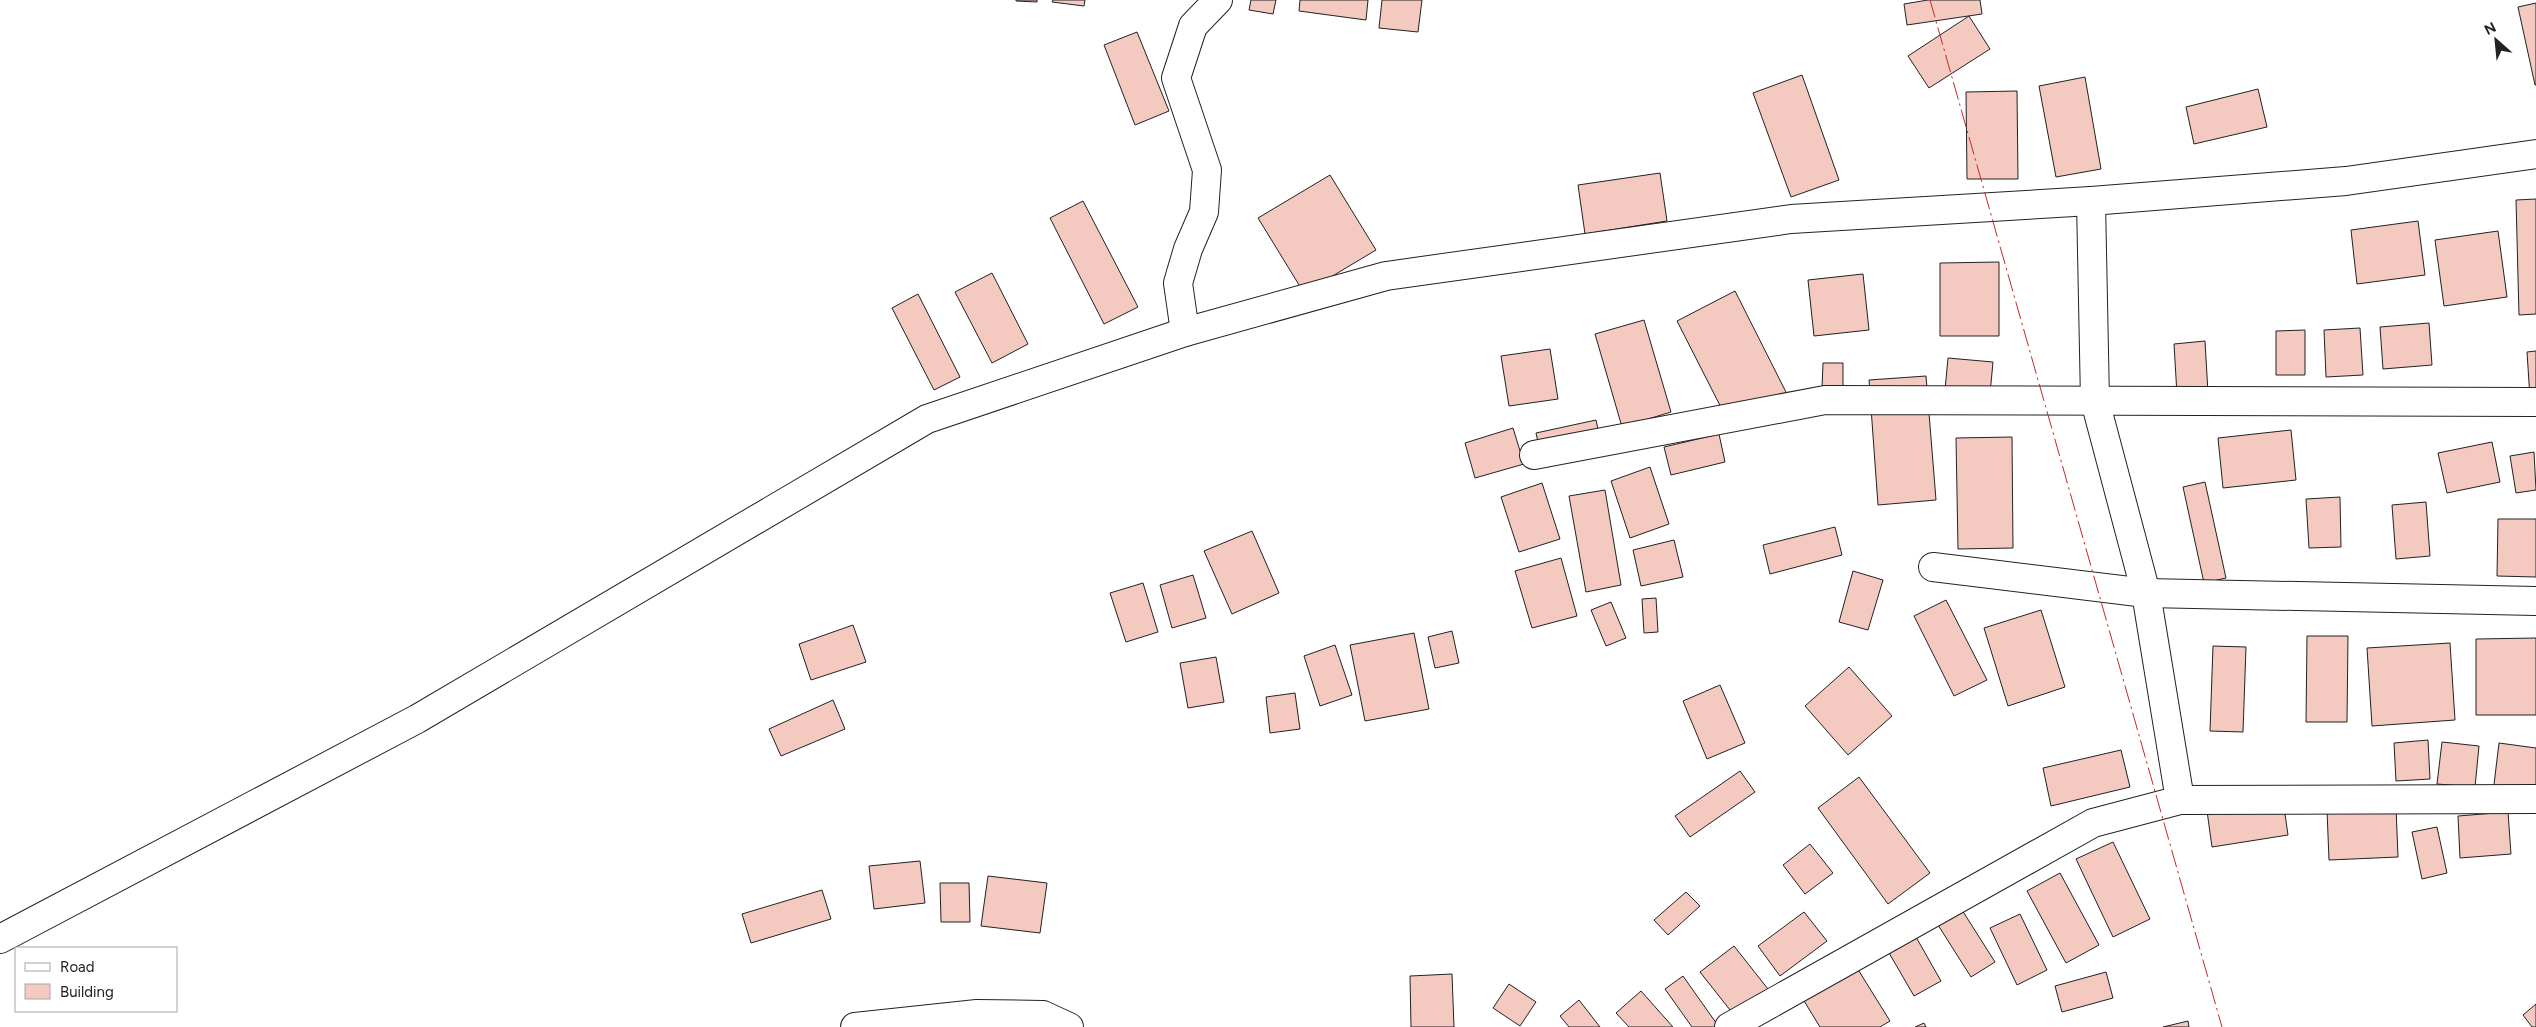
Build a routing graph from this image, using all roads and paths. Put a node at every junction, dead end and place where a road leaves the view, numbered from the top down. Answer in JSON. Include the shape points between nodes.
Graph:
{"nodes":[{"id":1,"x":1218,"y":0,"type":"edge"},
{"id":2,"x":2536,"y":154,"type":"edge"},
{"id":3,"x":2090,"y":201,"type":"junction"},
{"id":4,"x":1185,"y":332,"type":"junction"},
{"id":5,"x":2095,"y":401,"type":"junction"},
{"id":6,"x":2536,"y":402,"type":"edge"},
{"id":7,"x":1534,"y":455,"type":"dead end"},
{"id":8,"x":1933,"y":567,"type":"dead end"},
{"id":9,"x":2146,"y":594,"type":"junction"},
{"id":10,"x":2536,"y":601,"type":"edge"},
{"id":11,"x":2536,"y":799,"type":"edge"},
{"id":12,"x":2180,"y":800,"type":"junction"},
{"id":13,"x":0,"y":939,"type":"edge"},
{"id":14,"x":855,"y":1027,"type":"edge"},
{"id":15,"x":1069,"y":1027,"type":"edge"},
{"id":16,"x":1729,"y":1027,"type":"edge"}],
"edges":[{"from":1,"to":4,"type":"street","via":[[1193,26],[1176,78],[1207,170],[1204,212],[1178,283]]},
{"from":2,"to":3,"type":"street","via":[[2346,181]]},
{"from":3,"to":4,"type":"street","via":[[1791,219],[1386,276]]},
{"from":3,"to":5,"type":"street"},
{"from":4,"to":13,"type":"street","via":[[927,419],[416,719]]},
{"from":5,"to":6,"type":"street"},
{"from":5,"to":7,"type":"street","via":[[1826,400]]},
{"from":5,"to":9,"type":"street"},
{"from":8,"to":9,"type":"street"},
{"from":9,"to":10,"type":"street"},
{"from":9,"to":12,"type":"street"},
{"from":11,"to":12,"type":"street"},
{"from":12,"to":16,"type":"street","via":[[2093,822]]},
{"from":14,"to":15,"type":"street","via":[[977,1014],[1043,1015]]}]}
